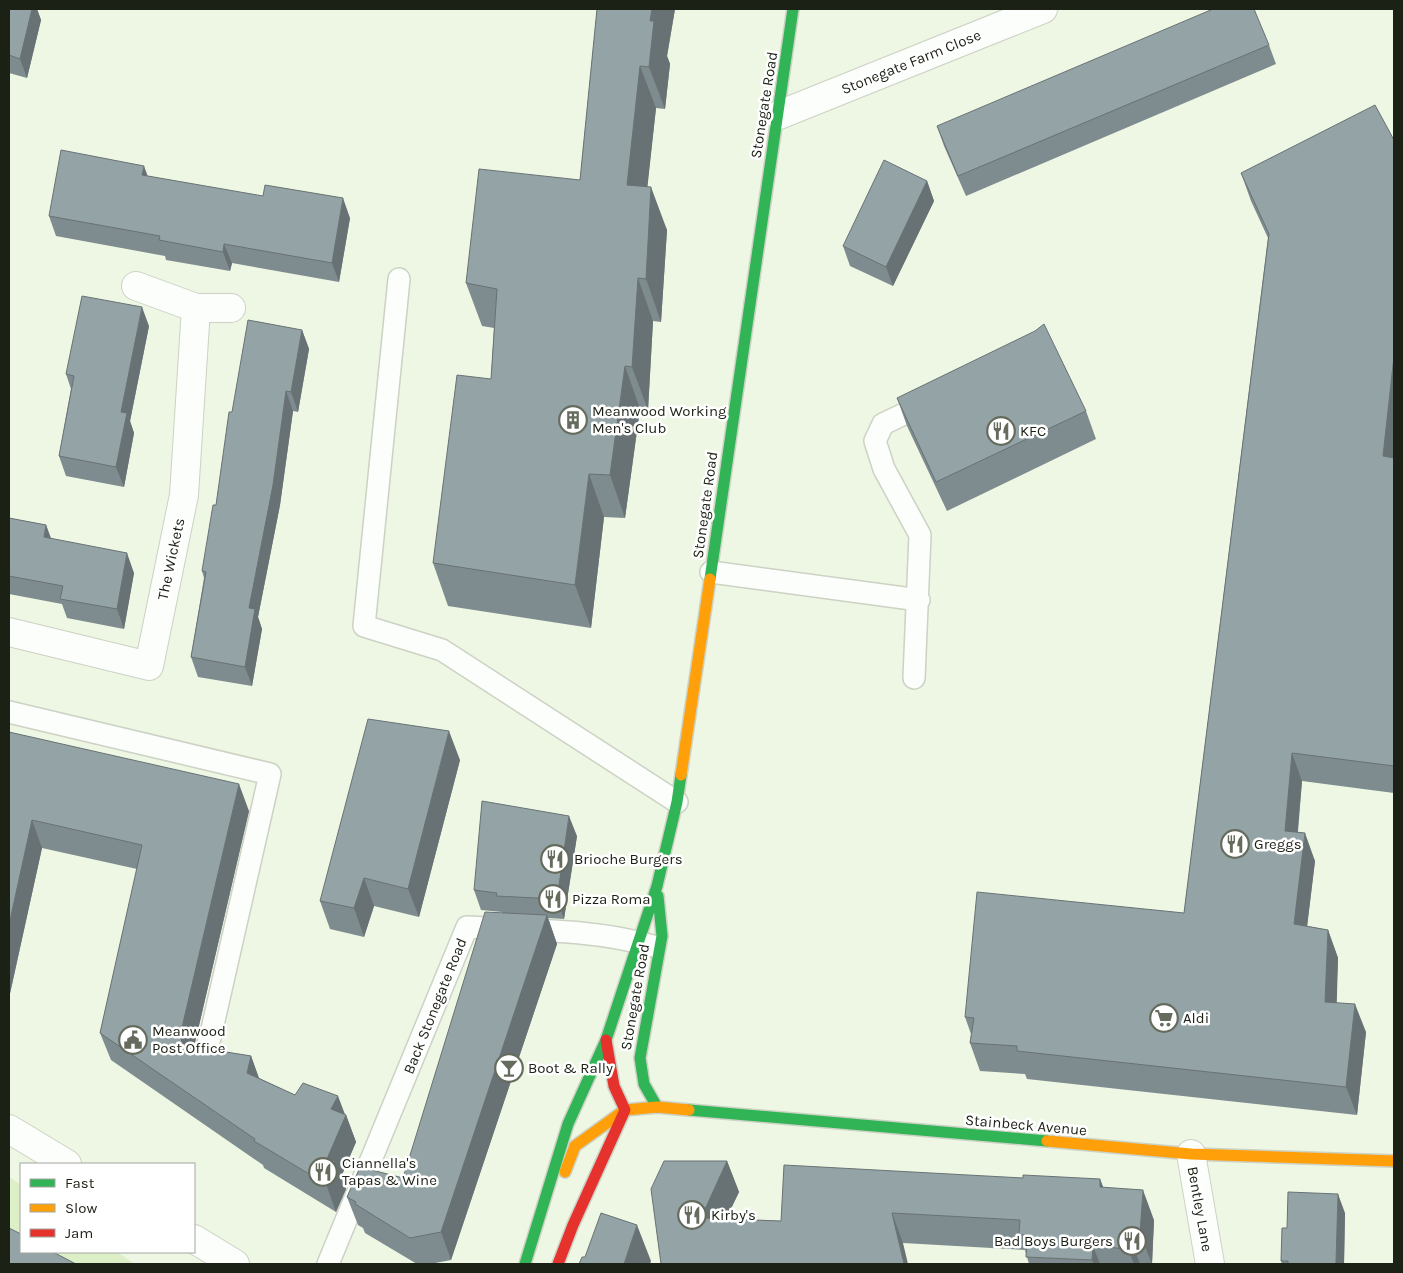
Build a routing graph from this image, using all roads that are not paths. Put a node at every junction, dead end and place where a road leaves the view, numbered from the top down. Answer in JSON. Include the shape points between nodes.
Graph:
{"nodes":[{"id":1,"x":794,"y":9,"type":"edge"},
{"id":2,"x":1043,"y":9,"type":"edge"},
{"id":3,"x":779,"y":115,"type":"junction"},
{"id":4,"x":399,"y":279,"type":"dead end"},
{"id":5,"x":136,"y":286,"type":"dead end"},
{"id":6,"x":196,"y":308,"type":"junction"},
{"id":7,"x":231,"y":308,"type":"dead end"},
{"id":8,"x":944,"y":395,"type":"edge"},
{"id":9,"x":711,"y":572,"type":"junction"},
{"id":10,"x":919,"y":600,"type":"junction"},
{"id":11,"x":9,"y":632,"type":"edge"},
{"id":12,"x":914,"y":678,"type":"dead end"},
{"id":13,"x":9,"y":712,"type":"edge"},
{"id":14,"x":677,"y":802,"type":"junction"},
{"id":15,"x":657,"y":886,"type":"junction"},
{"id":16,"x":638,"y":942,"type":"junction"},
{"id":17,"x":659,"y":948,"type":"junction"},
{"id":18,"x":606,"y":1040,"type":"junction"},
{"id":19,"x":202,"y":1061,"type":"edge"},
{"id":20,"x":657,"y":1107,"type":"junction"},
{"id":21,"x":625,"y":1110,"type":"junction"},
{"id":22,"x":9,"y":1129,"type":"edge"},
{"id":23,"x":1191,"y":1154,"type":"junction"},
{"id":24,"x":1394,"y":1161,"type":"edge"},
{"id":25,"x":65,"y":1163,"type":"edge"},
{"id":26,"x":195,"y":1240,"type":"edge"},
{"id":27,"x":236,"y":1264,"type":"edge"},
{"id":28,"x":328,"y":1264,"type":"edge"},
{"id":29,"x":527,"y":1264,"type":"edge"},
{"id":30,"x":558,"y":1264,"type":"edge"},
{"id":31,"x":1210,"y":1264,"type":"edge"}],
"edges":[{"from":1,"to":3,"type":"main road","name":"Stonegate Road"},
{"from":2,"to":3,"type":"street","name":"Stonegate Farm Close"},
{"from":3,"to":9,"type":"main road","name":"Stonegate Road"},
{"from":4,"to":14,"type":"lane","via":[[364,626],[442,650]]},
{"from":5,"to":6,"type":"street"},
{"from":6,"to":7,"type":"street"},
{"from":6,"to":11,"type":"street","name":"The Wickets","via":[[184,495],[149,666]]},
{"from":8,"to":10,"type":"lane","via":[[883,424],[875,440],[884,469],[920,535]]},
{"from":9,"to":10,"type":"lane"},
{"from":9,"to":14,"type":"main road","name":"Stonegate Road"},
{"from":10,"to":12,"type":"lane"},
{"from":13,"to":19,"type":"lane","via":[[270,774]]},
{"from":14,"to":15,"type":"main road","name":"Stonegate Road"},
{"from":15,"to":16,"type":"main road","name":"Stonegate Road"},
{"from":15,"to":17,"type":"main road","name":"Stonegate Road","via":[[662,936]]},
{"from":16,"to":17,"type":"lane","name":"Back Stonegate Road"},
{"from":16,"to":18,"type":"main road","name":"Stonegate Road"},
{"from":16,"to":28,"type":"lane","name":"Back Stonegate Road","via":[[543,930],[467,927]]},
{"from":17,"to":20,"type":"main road","name":"Stonegate Road","via":[[640,1058],[640,1076],[645,1092]]},
{"from":18,"to":21,"type":"main road","name":"Stonegate Road","via":[[614,1086]]},
{"from":18,"to":29,"type":"main road","name":"Stonegate Road","via":[[568,1124]]},
{"from":20,"to":21,"type":"main road"},
{"from":20,"to":23,"type":"main road","name":"Stainbeck Avenue"},
{"from":21,"to":29,"type":"main road","name":"Stonegate Road","via":[[575,1146]]},
{"from":21,"to":30,"type":"main road"},
{"from":22,"to":25,"type":"street"},
{"from":23,"to":24,"type":"main road","name":"Stainbeck Avenue"},
{"from":23,"to":31,"type":"street","name":"Bentley Lane"},
{"from":26,"to":27,"type":"street"}]}
